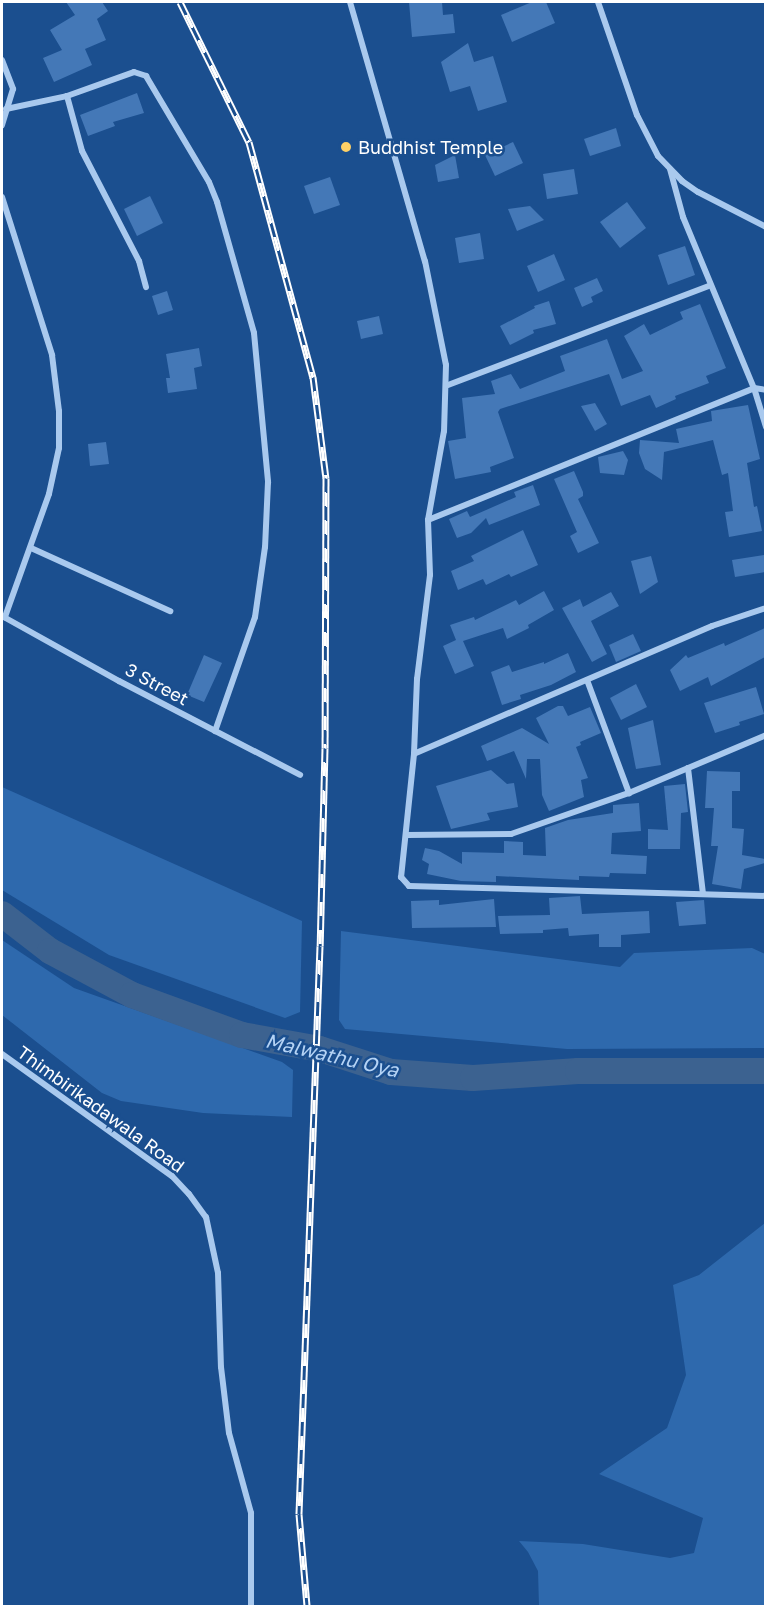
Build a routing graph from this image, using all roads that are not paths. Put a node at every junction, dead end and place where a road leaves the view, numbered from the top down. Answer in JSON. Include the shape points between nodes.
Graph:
{"nodes":[{"id":1,"x":350,"y":2,"type":"edge"},
{"id":2,"x":598,"y":2,"type":"edge"},
{"id":3,"x":2,"y":60,"type":"edge"},
{"id":4,"x":67,"y":96,"type":"junction"},
{"id":5,"x":6,"y":109,"type":"junction"},
{"id":6,"x":2,"y":125,"type":"edge"},
{"id":7,"x":670,"y":169,"type":"junction"},
{"id":8,"x":2,"y":197,"type":"edge"},
{"id":9,"x":765,"y":226,"type":"edge"},
{"id":10,"x":711,"y":285,"type":"junction"},
{"id":11,"x":146,"y":286,"type":"dead end"},
{"id":12,"x":447,"y":385,"type":"junction"},
{"id":13,"x":754,"y":388,"type":"junction"},
{"id":14,"x":765,"y":390,"type":"edge"},
{"id":15,"x":765,"y":427,"type":"edge"},
{"id":16,"x":428,"y":520,"type":"junction"},
{"id":17,"x":31,"y":548,"type":"junction"},
{"id":18,"x":765,"y":608,"type":"edge"},
{"id":19,"x":170,"y":611,"type":"dead end"},
{"id":20,"x":3,"y":616,"type":"edge"},
{"id":21,"x":587,"y":680,"type":"junction"},
{"id":22,"x":215,"y":731,"type":"junction"},
{"id":23,"x":765,"y":735,"type":"edge"},
{"id":24,"x":414,"y":754,"type":"junction"},
{"id":25,"x":688,"y":768,"type":"junction"},
{"id":26,"x":300,"y":775,"type":"dead end"},
{"id":27,"x":629,"y":793,"type":"junction"},
{"id":28,"x":407,"y":835,"type":"junction"},
{"id":29,"x":703,"y":893,"type":"junction"},
{"id":30,"x":765,"y":896,"type":"edge"},
{"id":31,"x":2,"y":1054,"type":"edge"},
{"id":32,"x":251,"y":1606,"type":"edge"}],
"edges":[{"from":1,"to":12,"type":"street","via":[[424,261],[444,342]]},
{"from":2,"to":7,"type":"street","via":[[638,115],[658,156]]},
{"from":3,"to":5,"type":"street","via":[[12,89]]},
{"from":4,"to":5,"type":"street"},
{"from":4,"to":11,"type":"street","via":[[82,151],[139,261]]},
{"from":4,"to":22,"type":"street","via":[[134,72],[146,76],[209,182],[254,333],[266,455],[266,547],[255,617]]},
{"from":5,"to":6,"type":"street"},
{"from":7,"to":9,"type":"street","via":[[698,192]]},
{"from":7,"to":10,"type":"street","via":[[683,217]]},
{"from":8,"to":17,"type":"street","via":[[52,355],[59,411],[59,448]]},
{"from":10,"to":12,"type":"street"},
{"from":10,"to":13,"type":"street"},
{"from":12,"to":16,"type":"street","via":[[444,431]]},
{"from":13,"to":14,"type":"street"},
{"from":13,"to":15,"type":"street"},
{"from":13,"to":16,"type":"street"},
{"from":16,"to":24,"type":"street","via":[[430,575],[417,679]]},
{"from":17,"to":19,"type":"street"},
{"from":17,"to":20,"type":"street"},
{"from":18,"to":21,"type":"street","via":[[712,626]]},
{"from":20,"to":22,"type":"street","name":"3 Street"},
{"from":21,"to":24,"type":"street"},
{"from":21,"to":27,"type":"street"},
{"from":22,"to":26,"type":"street","name":"3 Street"},
{"from":23,"to":25,"type":"street"},
{"from":24,"to":28,"type":"street"},
{"from":25,"to":27,"type":"street"},
{"from":25,"to":29,"type":"street"},
{"from":27,"to":28,"type":"street","via":[[511,834]]},
{"from":28,"to":29,"type":"street","via":[[401,877],[409,886]]},
{"from":29,"to":30,"type":"street"},
{"from":31,"to":32,"type":"street","name":"Thimbirikadawala Road","via":[[172,1176],[206,1217],[218,1273],[221,1367],[229,1433],[251,1513]]}]}
